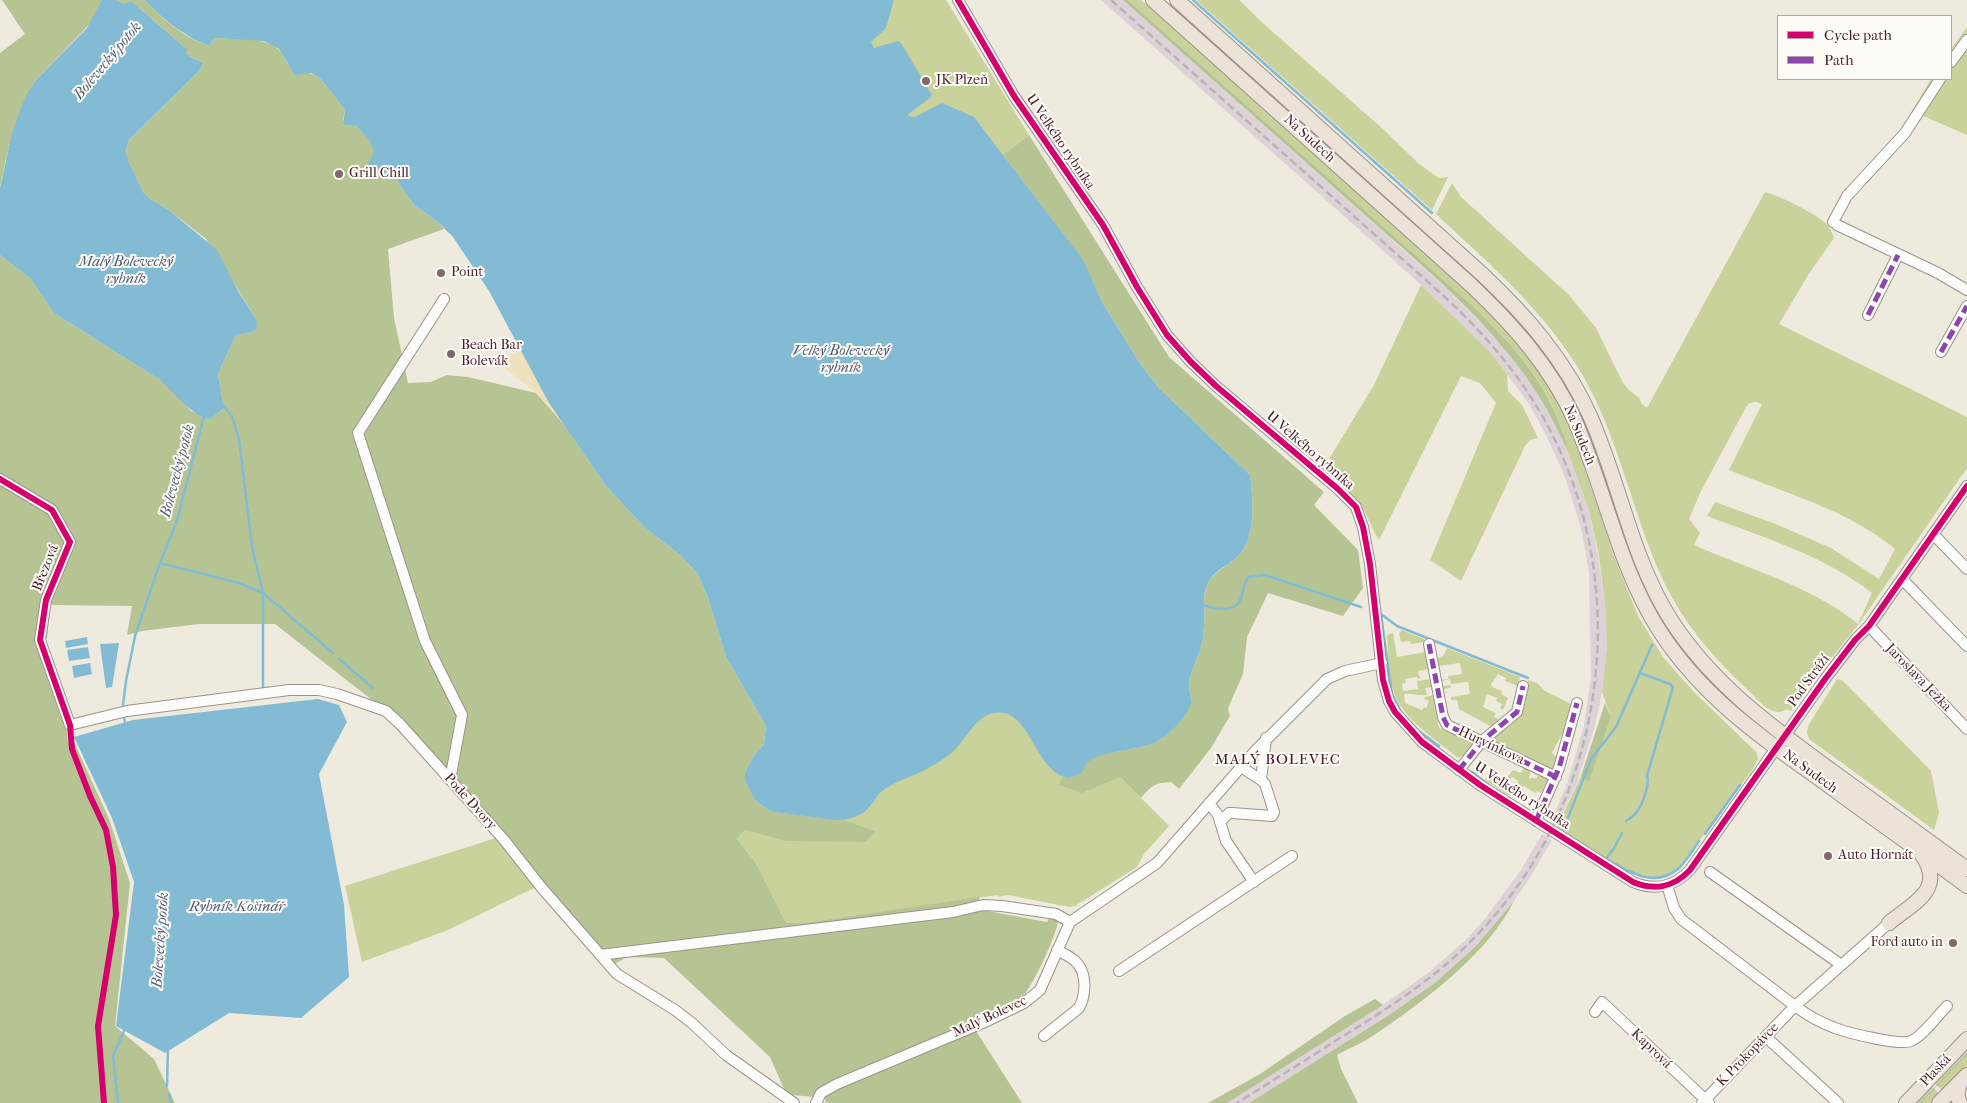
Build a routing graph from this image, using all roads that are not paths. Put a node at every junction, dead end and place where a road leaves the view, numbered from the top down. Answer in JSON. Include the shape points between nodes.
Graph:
{"nodes":[{"id":1,"x":958,"y":0,"type":"edge"},
{"id":2,"x":1153,"y":0,"type":"edge"},
{"id":3,"x":1177,"y":0,"type":"edge"},
{"id":4,"x":1967,"y":40,"type":"edge"},
{"id":5,"x":1952,"y":61,"type":"edge"},
{"id":6,"x":1939,"y":80,"type":"edge"},
{"id":7,"x":1898,"y":254,"type":"junction"},
{"id":8,"x":1967,"y":290,"type":"edge"},
{"id":9,"x":444,"y":299,"type":"dead end"},
{"id":10,"x":1967,"y":306,"type":"edge"},
{"id":11,"x":1868,"y":315,"type":"dead end"},
{"id":12,"x":1941,"y":352,"type":"dead end"},
{"id":13,"x":0,"y":479,"type":"edge"},
{"id":14,"x":1967,"y":486,"type":"edge"},
{"id":15,"x":1933,"y":534,"type":"junction"},
{"id":16,"x":1967,"y":568,"type":"edge"},
{"id":17,"x":1902,"y":579,"type":"junction"},
{"id":18,"x":1869,"y":626,"type":"junction"},
{"id":19,"x":1429,"y":644,"type":"dead end"},
{"id":20,"x":1967,"y":646,"type":"edge"},
{"id":21,"x":1382,"y":663,"type":"junction"},
{"id":22,"x":1523,"y":686,"type":"dead end"},
{"id":23,"x":1578,"y":703,"type":"dead end"},
{"id":24,"x":70,"y":725,"type":"joint"},
{"id":25,"x":1967,"y":729,"type":"edge"},
{"id":26,"x":1786,"y":736,"type":"junction"},
{"id":27,"x":1266,"y":738,"type":"junction"},
{"id":28,"x":1482,"y":741,"type":"junction"},
{"id":29,"x":1777,"y":748,"type":"junction"},
{"id":30,"x":1241,"y":766,"type":"junction"},
{"id":31,"x":1459,"y":770,"type":"junction"},
{"id":32,"x":1556,"y":777,"type":"junction"},
{"id":33,"x":450,"y":780,"type":"junction"},
{"id":34,"x":1261,"y":780,"type":"junction"},
{"id":35,"x":1209,"y":803,"type":"junction"},
{"id":36,"x":1536,"y":821,"type":"junction"},
{"id":37,"x":1220,"y":822,"type":"junction"},
{"id":38,"x":1919,"y":850,"type":"junction"},
{"id":39,"x":1292,"y":856,"type":"dead end"},
{"id":40,"x":1967,"y":869,"type":"edge"},
{"id":41,"x":1710,"y":872,"type":"dead end"},
{"id":42,"x":1254,"y":882,"type":"junction"},
{"id":43,"x":1667,"y":885,"type":"junction"},
{"id":44,"x":1967,"y":886,"type":"edge"},
{"id":45,"x":1070,"y":922,"type":"junction"},
{"id":46,"x":1889,"y":923,"type":"joint"},
{"id":47,"x":1057,"y":950,"type":"junction"},
{"id":48,"x":600,"y":955,"type":"junction"},
{"id":49,"x":1840,"y":964,"type":"junction"},
{"id":50,"x":1119,"y":971,"type":"dead end"},
{"id":51,"x":1795,"y":1006,"type":"junction"},
{"id":52,"x":1947,"y":1006,"type":"dead end"},
{"id":53,"x":1595,"y":1012,"type":"dead end"},
{"id":54,"x":1044,"y":1036,"type":"dead end"},
{"id":55,"x":1766,"y":1037,"type":"junction"},
{"id":56,"x":1967,"y":1039,"type":"edge"},
{"id":57,"x":1965,"y":1077,"type":"edge"},
{"id":58,"x":1705,"y":1102,"type":"edge"},
{"id":59,"x":794,"y":1103,"type":"edge"},
{"id":60,"x":816,"y":1103,"type":"edge"},
{"id":61,"x":1838,"y":1103,"type":"edge"},
{"id":62,"x":1906,"y":1103,"type":"edge"},
{"id":63,"x":1939,"y":1103,"type":"edge"},
{"id":64,"x":1960,"y":1103,"type":"edge"}],
"edges":[{"from":1,"to":21,"type":"street","name":"U Velkého rybníka","via":[[1014,96],[1103,225],[1168,335],[1216,386],[1356,507],[1370,564]]},
{"from":2,"to":29,"type":"main road","name":"Na Sudech","via":[[1471,285],[1521,335],[1555,383],[1574,419],[1622,554],[1658,629],[1703,686]]},
{"from":3,"to":26,"type":"main road","name":"Na Sudech","via":[[1482,274],[1533,324],[1557,356],[1584,403],[1604,449],[1640,555],[1670,619],[1715,676]]},
{"from":4,"to":5,"type":"street"},
{"from":6,"to":7,"type":"street","via":[[1905,133],[1847,196],[1835,224]]},
{"from":7,"to":8,"type":"street","via":[[1938,272]]},
{"from":7,"to":11,"type":"street"},
{"from":9,"to":33,"type":"street","via":[[358,433],[425,641],[462,715]]},
{"from":10,"to":12,"type":"street"},
{"from":13,"to":24,"type":"street","name":"Březová","via":[[52,510],[70,542],[46,600],[40,640]]},
{"from":14,"to":15,"type":"street","name":"Pod Stráží"},
{"from":15,"to":16,"type":"street"},
{"from":15,"to":17,"type":"street","name":"Pod Stráží"},
{"from":17,"to":18,"type":"street","name":"Pod Stráží"},
{"from":17,"to":20,"type":"street"},
{"from":18,"to":25,"type":"street","name":"Jaroslava Ježka"},
{"from":18,"to":26,"type":"street","name":"Pod Stráží","via":[[1855,640]]},
{"from":19,"to":28,"type":"street","name":"Hurvínkova","via":[[1445,722]]},
{"from":21,"to":27,"type":"street","via":[[1345,671],[1328,679]]},
{"from":21,"to":31,"type":"street","name":"U Velkého rybníka","via":[[1385,687],[1395,712],[1422,742]]},
{"from":22,"to":28,"type":"street","via":[[1517,712]]},
{"from":23,"to":32,"type":"street"},
{"from":24,"to":33,"type":"street","name":"Pode Dvory","via":[[127,711],[289,690],[319,690],[386,711]]},
{"from":26,"to":29,"type":"street","name":"Pod Stráží"},
{"from":26,"to":40,"type":"main road","name":"Na Sudech"},
{"from":27,"to":30,"type":"street"},
{"from":27,"to":34,"type":"street"},
{"from":28,"to":31,"type":"street"},
{"from":28,"to":32,"type":"street","name":"Hurvínkova"},
{"from":29,"to":38,"type":"main road","name":"Na Sudech"},
{"from":29,"to":43,"type":"street","name":"Pod Stráží","via":[[1690,870]]},
{"from":30,"to":34,"type":"street"},
{"from":30,"to":35,"type":"street"},
{"from":31,"to":36,"type":"street","name":"U Velkého rybníka"},
{"from":32,"to":36,"type":"street"},
{"from":33,"to":48,"type":"street","name":"Pode Dvory"},
{"from":34,"to":37,"type":"street","via":[[1274,812],[1272,816],[1229,813]]},
{"from":35,"to":37,"type":"street"},
{"from":35,"to":45,"type":"street","via":[[1157,863]]},
{"from":36,"to":43,"type":"street","name":"U Velkého rybníka","via":[[1633,882],[1653,887]]},
{"from":37,"to":42,"type":"street","via":[[1226,841]]},
{"from":38,"to":44,"type":"main road","name":"Na Sudech"},
{"from":38,"to":46,"type":"main road","via":[[1930,869],[1930,884],[1921,898]]},
{"from":39,"to":42,"type":"street"},
{"from":41,"to":49,"type":"street"},
{"from":42,"to":50,"type":"street"},
{"from":43,"to":51,"type":"street","via":[[1681,919]]},
{"from":45,"to":47,"type":"street","name":"Malý Bolevec"},
{"from":45,"to":48,"type":"street","via":[[1056,914],[983,905],[953,912]]},
{"from":46,"to":49,"type":"street"},
{"from":47,"to":54,"type":"street","via":[[1071,957],[1082,970],[1083,1002]]},
{"from":47,"to":60,"type":"street","name":"Malý Bolevec","via":[[1040,990],[1024,1003],[837,1084],[821,1093]]},
{"from":48,"to":59,"type":"street","name":"Pode Dvory","via":[[617,974],[675,1010],[726,1055]]},
{"from":49,"to":51,"type":"street"},
{"from":51,"to":52,"type":"street","via":[[1836,1028],[1904,1043],[1913,1041]]},
{"from":51,"to":55,"type":"street","name":"K Prokopávce"},
{"from":53,"to":58,"type":"street","name":"Kaprová","via":[[1602,1002]]},
{"from":55,"to":58,"type":"street","name":"K Prokopávce"},
{"from":55,"to":61,"type":"street"},
{"from":56,"to":62,"type":"main road","name":"Plaská"},
{"from":57,"to":63,"type":"main road","name":"Plaská"},
{"from":57,"to":64,"type":"main road","via":[[1958,1088]]}]}
